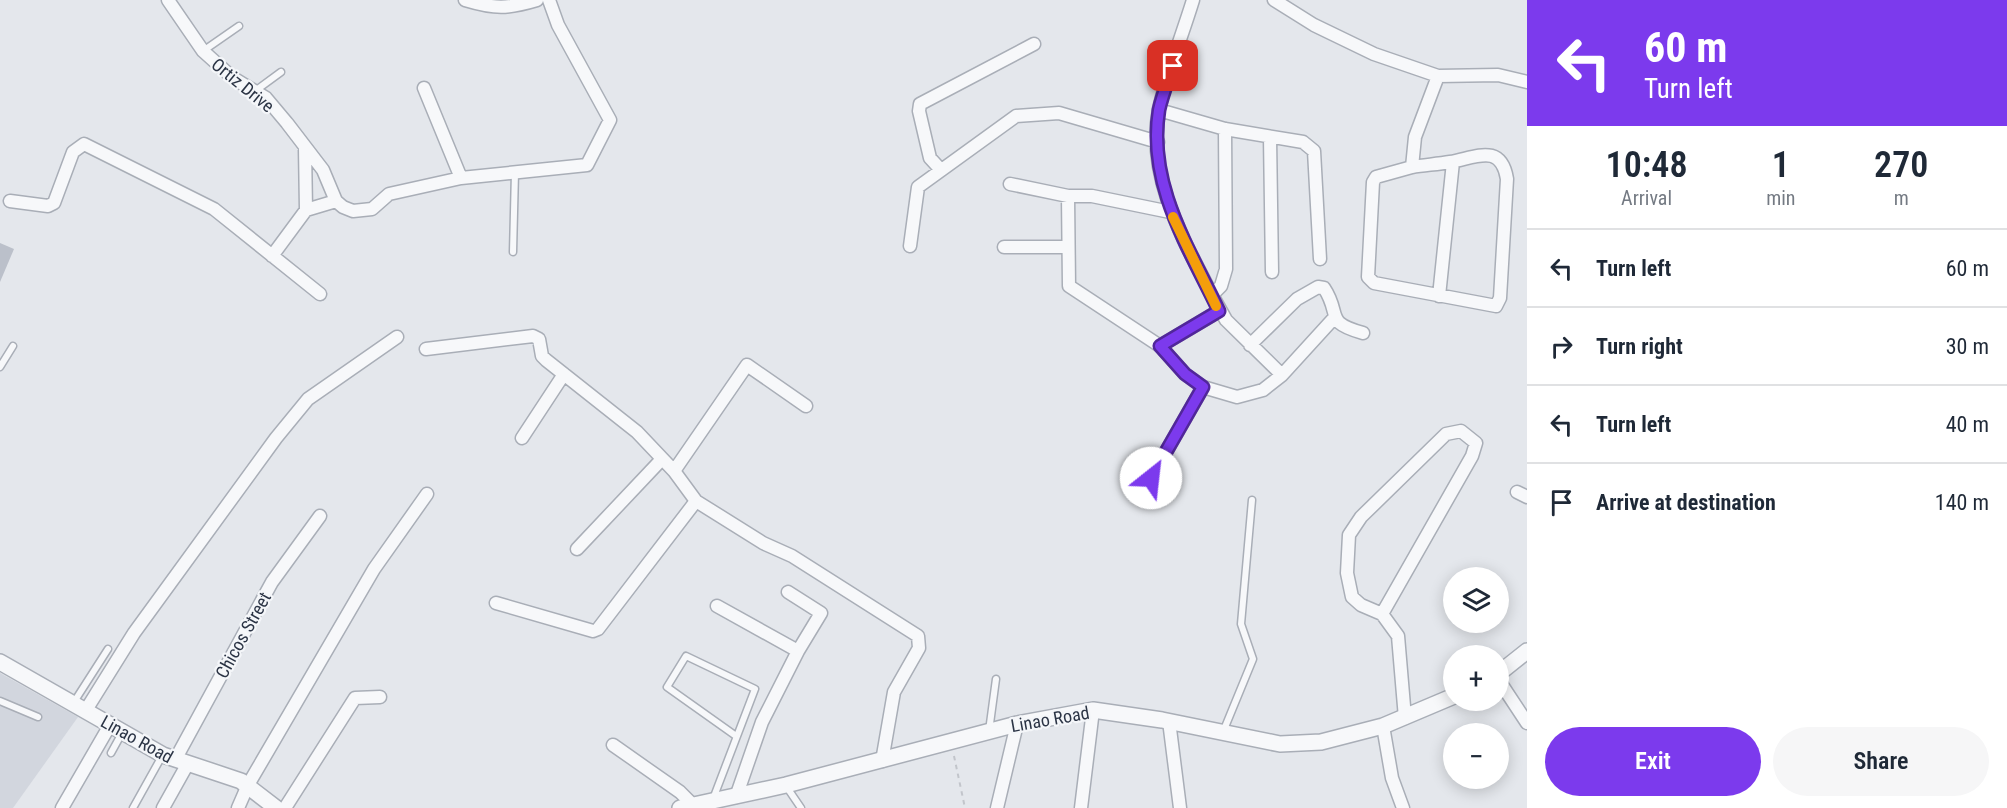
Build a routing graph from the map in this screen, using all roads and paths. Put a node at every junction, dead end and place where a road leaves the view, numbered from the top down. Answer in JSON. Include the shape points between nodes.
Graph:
{"nodes":[{"id":1,"x":168,"y":0,"type":"edge"},
{"id":2,"x":465,"y":0,"type":"edge"},
{"id":3,"x":537,"y":0,"type":"edge"},
{"id":4,"x":549,"y":0,"type":"edge"},
{"id":5,"x":1193,"y":0,"type":"edge"},
{"id":6,"x":1274,"y":0,"type":"edge"},
{"id":7,"x":239,"y":26,"type":"dead end"},
{"id":8,"x":1034,"y":44,"type":"dead end"},
{"id":9,"x":203,"y":51,"type":"junction"},
{"id":10,"x":281,"y":72,"type":"dead end"},
{"id":11,"x":1438,"y":76,"type":"junction"},
{"id":12,"x":1527,"y":82,"type":"edge"},
{"id":13,"x":424,"y":88,"type":"dead end"},
{"id":14,"x":255,"y":91,"type":"junction"},
{"id":15,"x":1159,"y":110,"type":"junction"},
{"id":16,"x":1225,"y":129,"type":"junction"},
{"id":17,"x":1270,"y":137,"type":"junction"},
{"id":18,"x":1158,"y":142,"type":"junction"},
{"id":19,"x":305,"y":148,"type":"junction"},
{"id":20,"x":1453,"y":162,"type":"junction"},
{"id":21,"x":1412,"y":167,"type":"junction"},
{"id":22,"x":941,"y":170,"type":"junction"},
{"id":23,"x":515,"y":172,"type":"junction"},
{"id":24,"x":461,"y":178,"type":"junction"},
{"id":25,"x":307,"y":180,"type":"junction"},
{"id":26,"x":1010,"y":184,"type":"dead end"},
{"id":27,"x":1068,"y":196,"type":"junction"},
{"id":28,"x":334,"y":197,"type":"junction"},
{"id":29,"x":10,"y":201,"type":"dead end"},
{"id":30,"x":306,"y":210,"type":"junction"},
{"id":31,"x":1170,"y":212,"type":"junction"},
{"id":32,"x":910,"y":246,"type":"dead end"},
{"id":33,"x":1004,"y":247,"type":"dead end"},
{"id":34,"x":1068,"y":247,"type":"junction"},
{"id":35,"x":513,"y":252,"type":"dead end"},
{"id":36,"x":272,"y":256,"type":"junction"},
{"id":37,"x":1320,"y":260,"type":"dead end"},
{"id":38,"x":1272,"y":272,"type":"dead end"},
{"id":39,"x":320,"y":294,"type":"dead end"},
{"id":40,"x":1212,"y":295,"type":"junction"},
{"id":41,"x":1439,"y":296,"type":"junction"},
{"id":42,"x":1219,"y":311,"type":"junction"},
{"id":43,"x":1335,"y":318,"type":"junction"},
{"id":44,"x":1363,"y":333,"type":"dead end"},
{"id":45,"x":397,"y":338,"type":"dead end"},
{"id":46,"x":1250,"y":345,"type":"junction"},
{"id":47,"x":13,"y":346,"type":"dead end"},
{"id":48,"x":1160,"y":346,"type":"junction"},
{"id":49,"x":426,"y":349,"type":"dead end"},
{"id":50,"x":0,"y":367,"type":"edge"},
{"id":51,"x":564,"y":374,"type":"junction"},
{"id":52,"x":1282,"y":375,"type":"junction"},
{"id":53,"x":1203,"y":387,"type":"junction"},
{"id":54,"x":806,"y":406,"type":"dead end"},
{"id":55,"x":522,"y":438,"type":"dead end"},
{"id":56,"x":662,"y":459,"type":"junction"},
{"id":57,"x":674,"y":471,"type":"junction"},
{"id":58,"x":1151,"y":478,"type":"dead end"},
{"id":59,"x":427,"y":494,"type":"dead end"},
{"id":60,"x":1252,"y":500,"type":"dead end"},
{"id":61,"x":696,"y":501,"type":"junction"},
{"id":62,"x":320,"y":516,"type":"dead end"},
{"id":63,"x":578,"y":549,"type":"dead end"},
{"id":64,"x":788,"y":592,"type":"dead end"},
{"id":65,"x":496,"y":603,"type":"dead end"},
{"id":66,"x":717,"y":606,"type":"dead end"},
{"id":67,"x":1382,"y":614,"type":"junction"},
{"id":68,"x":108,"y":650,"type":"dead end"},
{"id":69,"x":798,"y":651,"type":"junction"},
{"id":70,"x":1527,"y":651,"type":"edge"},
{"id":71,"x":0,"y":662,"type":"edge"},
{"id":72,"x":1509,"y":665,"type":"edge"},
{"id":73,"x":996,"y":679,"type":"dead end"},
{"id":74,"x":1509,"y":696,"type":"edge"},
{"id":75,"x":380,"y":697,"type":"dead end"},
{"id":76,"x":0,"y":701,"type":"edge"},
{"id":77,"x":1443,"y":701,"type":"edge"},
{"id":78,"x":79,"y":706,"type":"junction"},
{"id":79,"x":1093,"y":710,"type":"junction"},
{"id":80,"x":38,"y":717,"type":"dead end"},
{"id":81,"x":1405,"y":718,"type":"junction"},
{"id":82,"x":1169,"y":721,"type":"junction"},
{"id":83,"x":1527,"y":723,"type":"edge"},
{"id":84,"x":1017,"y":724,"type":"junction"},
{"id":85,"x":1383,"y":726,"type":"junction"},
{"id":86,"x":116,"y":729,"type":"junction"},
{"id":87,"x":988,"y":731,"type":"junction"},
{"id":88,"x":1223,"y":732,"type":"junction"},
{"id":89,"x":736,"y":736,"type":"junction"},
{"id":90,"x":951,"y":741,"type":"junction"},
{"id":91,"x":613,"y":745,"type":"dead end"},
{"id":92,"x":111,"y":753,"type":"dead end"},
{"id":93,"x":175,"y":760,"type":"junction"},
{"id":94,"x":882,"y":761,"type":"junction"},
{"id":95,"x":248,"y":785,"type":"junction"},
{"id":96,"x":786,"y":785,"type":"junction"},
{"id":97,"x":736,"y":797,"type":"junction"},
{"id":98,"x":712,"y":805,"type":"edge"},
{"id":99,"x":687,"y":807,"type":"edge"},
{"id":100,"x":62,"y":808,"type":"edge"},
{"id":101,"x":133,"y":808,"type":"edge"},
{"id":102,"x":163,"y":808,"type":"edge"},
{"id":103,"x":238,"y":808,"type":"edge"},
{"id":104,"x":276,"y":808,"type":"edge"},
{"id":105,"x":285,"y":808,"type":"edge"},
{"id":106,"x":801,"y":808,"type":"edge"},
{"id":107,"x":965,"y":808,"type":"edge"},
{"id":108,"x":997,"y":808,"type":"edge"},
{"id":109,"x":1081,"y":808,"type":"edge"},
{"id":110,"x":1180,"y":808,"type":"edge"},
{"id":111,"x":1403,"y":808,"type":"edge"}],
"edges":[{"from":1,"to":9,"type":"street","name":"Ortiz Drive"},
{"from":2,"to":3,"type":"street","via":[[493,8]]},
{"from":4,"to":23,"type":"street","via":[[558,25],[610,120],[587,165]]},
{"from":5,"to":15,"type":"street"},
{"from":6,"to":11,"type":"street","via":[[1374,54]]},
{"from":7,"to":9,"type":"lane"},
{"from":8,"to":22,"type":"street","via":[[920,104],[930,159]]},
{"from":9,"to":14,"type":"street","name":"Ortiz Drive","via":[[232,78]]},
{"from":10,"to":14,"type":"lane"},
{"from":11,"to":12,"type":"street","via":[[1498,75]]},
{"from":11,"to":21,"type":"street","via":[[1415,136]]},
{"from":13,"to":24,"type":"street"},
{"from":14,"to":19,"type":"street","name":"Ortiz Drive","via":[[266,98]]},
{"from":15,"to":16,"type":"street"},
{"from":15,"to":18,"type":"street"},
{"from":16,"to":17,"type":"street"},
{"from":16,"to":40,"type":"street","via":[[1226,269],[1221,286]]},
{"from":17,"to":37,"type":"street","via":[[1303,142],[1314,151]]},
{"from":17,"to":38,"type":"street"},
{"from":18,"to":22,"type":"street","via":[[1059,113],[1016,116]]},
{"from":18,"to":31,"type":"street"},
{"from":19,"to":25,"type":"street"},
{"from":19,"to":28,"type":"street","name":"Ortiz Drive","via":[[322,170]]},
{"from":20,"to":21,"type":"street"},
{"from":20,"to":41,"type":"street"},
{"from":20,"to":41,"type":"street","via":[[1479,154],[1494,156],[1505,166],[1500,298],[1493,307]]},
{"from":21,"to":41,"type":"street","via":[[1376,177],[1373,182],[1368,277],[1374,283]]},
{"from":22,"to":32,"type":"street","via":[[917,189]]},
{"from":23,"to":24,"type":"street"},
{"from":23,"to":35,"type":"lane"},
{"from":24,"to":28,"type":"street","via":[[389,194],[372,209],[361,212],[343,207]]},
{"from":25,"to":28,"type":"street"},
{"from":25,"to":30,"type":"street"},
{"from":26,"to":27,"type":"street"},
{"from":27,"to":31,"type":"street","via":[[1092,196]]},
{"from":27,"to":34,"type":"street"},
{"from":28,"to":30,"type":"street"},
{"from":29,"to":36,"type":"street","via":[[48,206],[54,203],[73,152],[84,144],[214,209]]},
{"from":30,"to":36,"type":"street"},
{"from":31,"to":40,"type":"street"},
{"from":33,"to":34,"type":"street"},
{"from":34,"to":48,"type":"street","via":[[1069,286]]},
{"from":36,"to":39,"type":"street"},
{"from":40,"to":42,"type":"street"},
{"from":42,"to":46,"type":"street"},
{"from":42,"to":48,"type":"street"},
{"from":43,"to":44,"type":"street","via":[[1341,327]]},
{"from":43,"to":46,"type":"street","via":[[1328,293],[1318,287],[1297,299]]},
{"from":43,"to":52,"type":"street"},
{"from":45,"to":78,"type":"street","via":[[308,399]]},
{"from":46,"to":52,"type":"street"},
{"from":47,"to":50,"type":"lane"},
{"from":48,"to":53,"type":"street","via":[[1185,374]]},
{"from":49,"to":51,"type":"street","via":[[533,336],[540,341],[542,356]]},
{"from":51,"to":55,"type":"street"},
{"from":51,"to":56,"type":"street","via":[[637,432]]},
{"from":52,"to":53,"type":"street","via":[[1263,390],[1237,397]]},
{"from":53,"to":58,"type":"street"},
{"from":54,"to":57,"type":"street","via":[[747,365]]},
{"from":56,"to":57,"type":"street"},
{"from":56,"to":63,"type":"street"},
{"from":57,"to":61,"type":"street"},
{"from":59,"to":95,"type":"street","via":[[374,569]]},
{"from":60,"to":88,"type":"lane","via":[[1241,624],[1253,659]]},
{"from":61,"to":65,"type":"street","via":[[598,629],[593,631]]},
{"from":61,"to":94,"type":"street","via":[[918,636],[919,648],[894,692]]},
{"from":62,"to":93,"type":"street","name":"Chicos Street","via":[[272,582]]},
{"from":64,"to":69,"type":"street","via":[[821,613]]},
{"from":66,"to":69,"type":"street"},
{"from":67,"to":67,"type":"street","via":[[1472,456],[1476,443],[1461,431],[1446,434],[1361,517],[1349,535],[1347,573],[1352,597]]},
{"from":67,"to":81,"type":"street","via":[[1398,636]]},
{"from":68,"to":78,"type":"lane"},
{"from":69,"to":97,"type":"street","via":[[762,722]]},
{"from":70,"to":72,"type":"street"},
{"from":71,"to":78,"type":"street","name":"Linao Road"},
{"from":73,"to":87,"type":"lane"},
{"from":74,"to":83,"type":"street"},
{"from":75,"to":105,"type":"street","via":[[355,698]]},
{"from":76,"to":80,"type":"lane"},
{"from":77,"to":81,"type":"street","name":"Linao Road"},
{"from":78,"to":86,"type":"street","name":"Linao Road"},
{"from":79,"to":82,"type":"street","name":"Linao Road"},
{"from":79,"to":84,"type":"street","name":"Linao Road"},
{"from":79,"to":109,"type":"street"},
{"from":81,"to":85,"type":"street","name":"Linao Road"},
{"from":82,"to":88,"type":"street","name":"Linao Road"},
{"from":82,"to":110,"type":"street"},
{"from":84,"to":87,"type":"street","name":"Linao Road"},
{"from":84,"to":108,"type":"street"},
{"from":85,"to":88,"type":"street","name":"Linao Road","via":[[1321,742],[1280,744]]},
{"from":85,"to":111,"type":"street","via":[[1392,778]]},
{"from":86,"to":92,"type":"lane"},
{"from":86,"to":93,"type":"street","name":"Linao Road"},
{"from":86,"to":100,"type":"street"},
{"from":87,"to":90,"type":"street","name":"Linao Road"},
{"from":89,"to":89,"type":"lane","via":[[755,689],[686,656],[667,687]]},
{"from":89,"to":98,"type":"lane"},
{"from":90,"to":94,"type":"street","name":"Linao Road"},
{"from":90,"to":107,"type":"path"},
{"from":91,"to":99,"type":"street","via":[[680,792]]},
{"from":93,"to":95,"type":"street","name":"Linao Road"},
{"from":93,"to":101,"type":"lane"},
{"from":93,"to":102,"type":"street","name":"Chicos Street"},
{"from":94,"to":96,"type":"street","name":"Linao Road"},
{"from":95,"to":103,"type":"street"},
{"from":95,"to":104,"type":"street","name":"Linao Road"},
{"from":96,"to":97,"type":"street","name":"Linao Road"},
{"from":96,"to":106,"type":"lane"},
{"from":97,"to":98,"type":"street","name":"Linao Road"},
{"from":98,"to":99,"type":"street","name":"Linao Road"}]}
